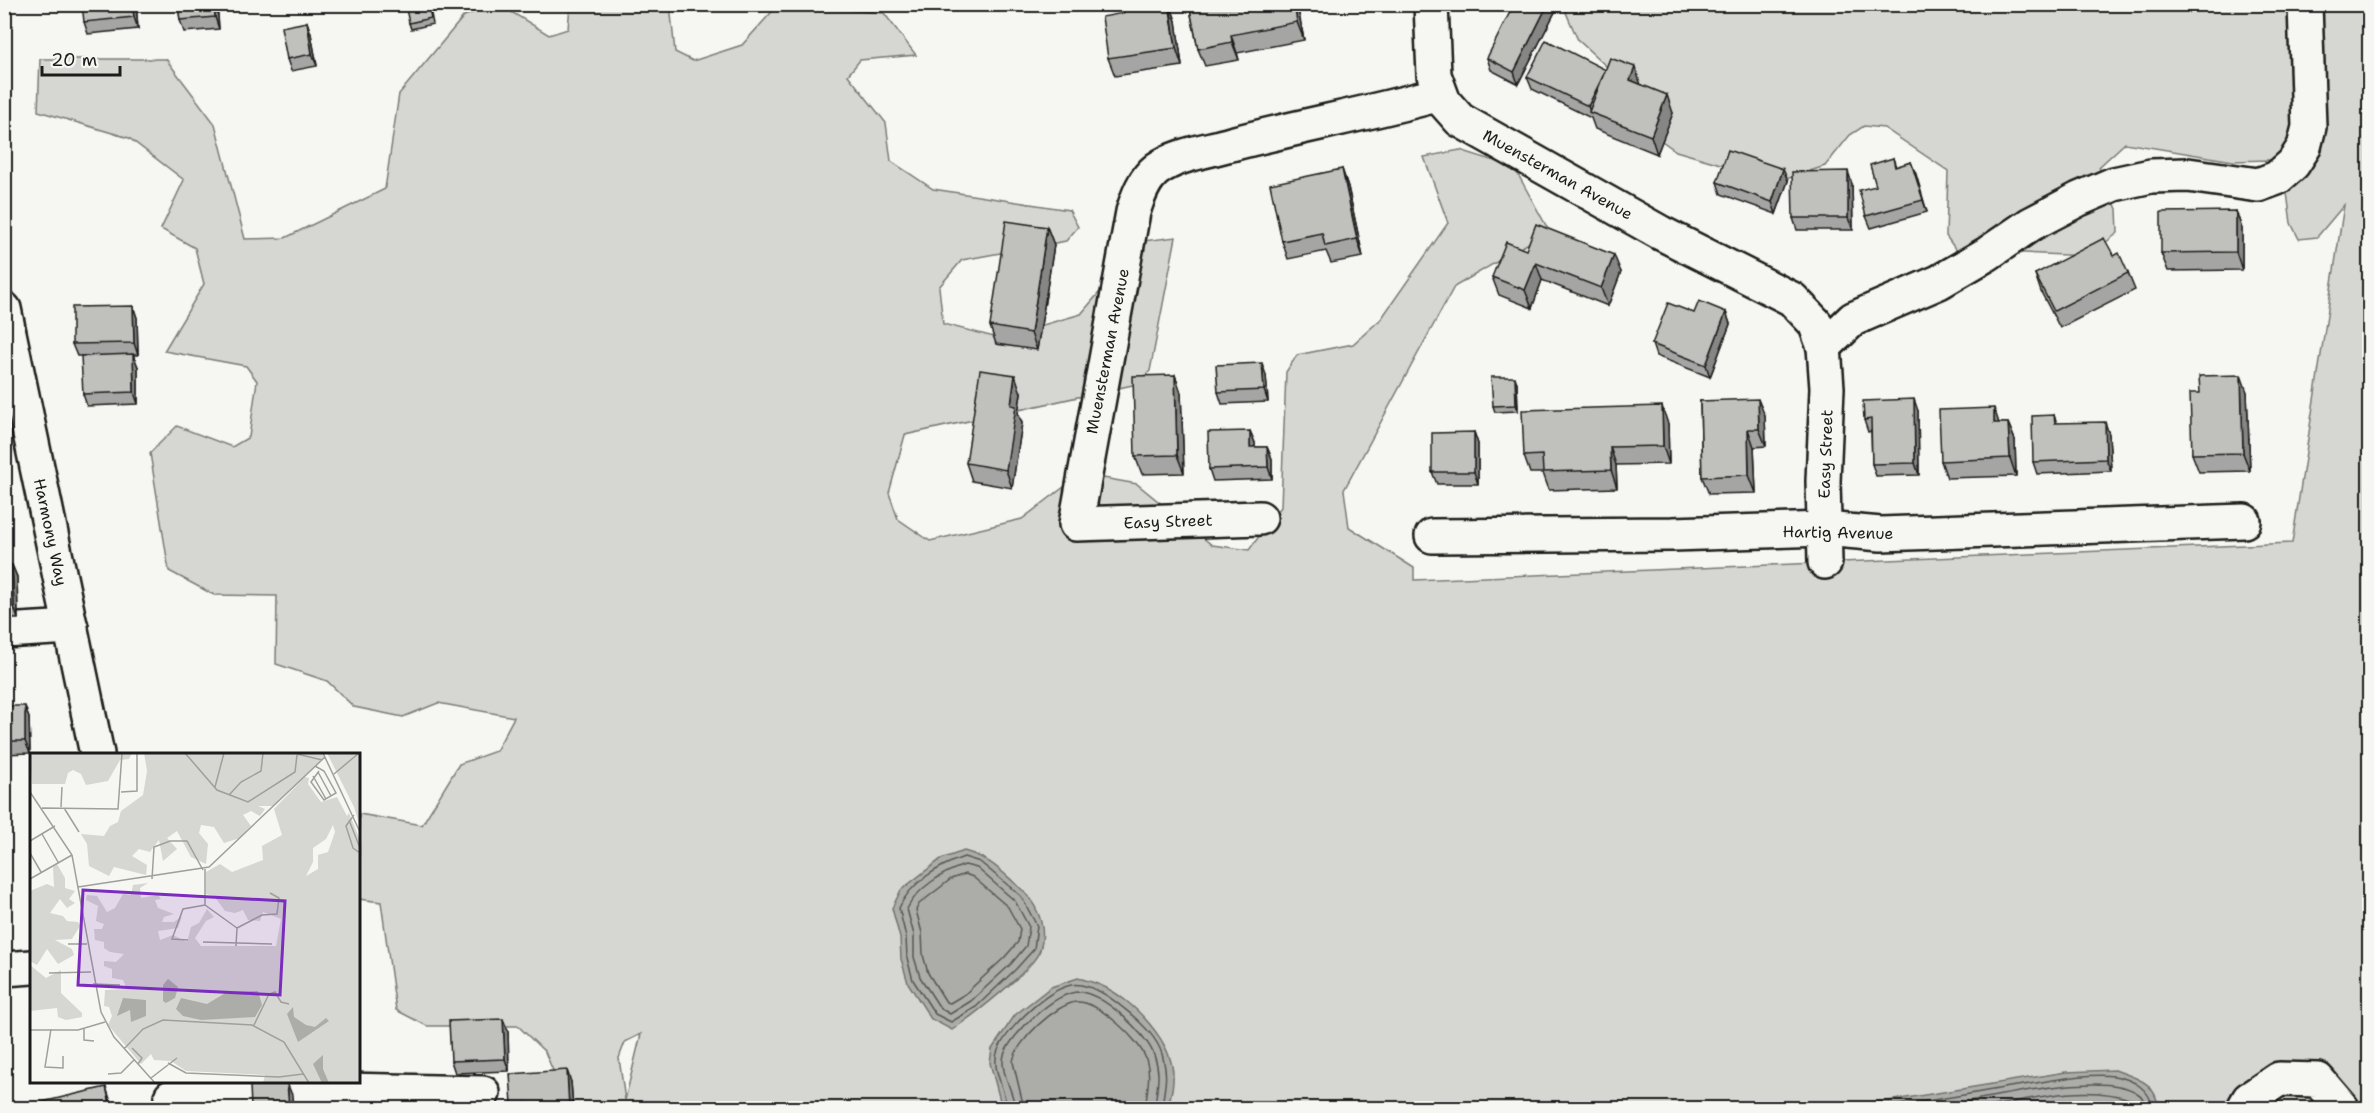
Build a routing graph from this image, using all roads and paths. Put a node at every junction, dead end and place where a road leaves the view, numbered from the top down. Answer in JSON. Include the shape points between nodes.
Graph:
{"nodes":[{"id":1,"x":1431,"y":4,"type":"edge"},
{"id":2,"x":2305,"y":4,"type":"edge"},
{"id":3,"x":1440,"y":94,"type":"junction"},
{"id":4,"x":4,"y":309,"type":"edge"},
{"id":5,"x":1824,"y":347,"type":"junction"},
{"id":6,"x":1260,"y":518,"type":"dead end"},
{"id":7,"x":2244,"y":521,"type":"dead end"},
{"id":8,"x":1076,"y":524,"type":"joint"},
{"id":9,"x":1824,"y":529,"type":"junction"},
{"id":10,"x":1432,"y":536,"type":"dead end"},
{"id":11,"x":1825,"y":561,"type":"dead end"},
{"id":12,"x":71,"y":627,"type":"junction"},
{"id":13,"x":4,"y":632,"type":"edge"},
{"id":14,"x":97,"y":753,"type":"edge"},
{"id":15,"x":30,"y":967,"type":"edge"},
{"id":16,"x":4,"y":969,"type":"edge"},
{"id":17,"x":483,"y":1093,"type":"dead end"},
{"id":18,"x":170,"y":1096,"type":"edge"},
{"id":19,"x":2244,"y":1108,"type":"edge"},
{"id":20,"x":2342,"y":1108,"type":"edge"}],
"edges":[{"from":1,"to":3,"type":"street","via":[[1434,75]]},
{"from":2,"to":5,"type":"street","via":[[2309,127],[2304,147],[2277,178],[2258,185],[2188,175],[2151,176],[2114,184],[2031,224],[1939,282],[1853,319]]},
{"from":3,"to":5,"type":"street","name":"Muensterman Avenue","via":[[1460,120],[1661,233],[1792,299],[1815,323]]},
{"from":3,"to":8,"type":"street","name":"Muensterman Avenue","via":[[1179,158],[1161,166],[1147,179],[1133,212]]},
{"from":4,"to":12,"type":"street","name":"Harmony Way"},
{"from":5,"to":9,"type":"street","name":"Easy Street"},
{"from":6,"to":8,"type":"street","name":"Easy Street"},
{"from":7,"to":9,"type":"street","name":"Hartig Avenue","via":[[1881,534]]},
{"from":9,"to":10,"type":"street","name":"Hartig Avenue"},
{"from":9,"to":11,"type":"street","name":"Easy Street"},
{"from":12,"to":13,"type":"street"},
{"from":12,"to":14,"type":"street","name":"Harmony Way"},
{"from":15,"to":16,"type":"street"},
{"from":17,"to":18,"type":"street","via":[[252,1088]]},
{"from":19,"to":20,"type":"street","via":[[2249,1099],[2279,1079],[2318,1080]]}]}
